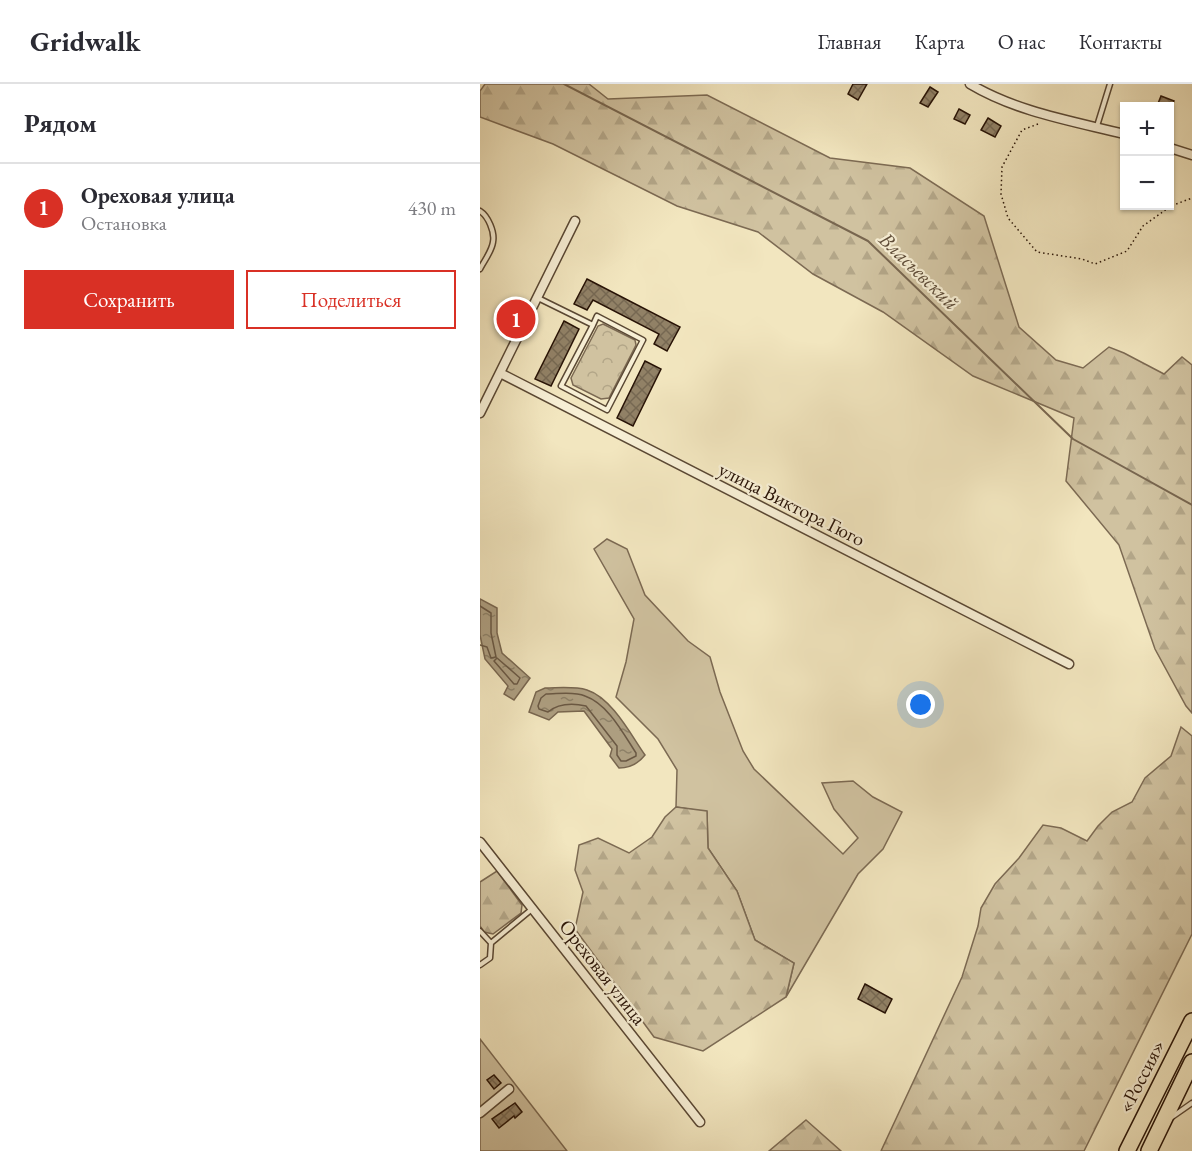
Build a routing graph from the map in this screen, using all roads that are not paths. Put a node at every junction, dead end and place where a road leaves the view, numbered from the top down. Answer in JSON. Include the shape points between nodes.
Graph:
{"nodes":[{"id":1,"x":970,"y":84,"type":"edge"},
{"id":2,"x":1110,"y":84,"type":"edge"},
{"id":3,"x":1097,"y":127,"type":"junction"},
{"id":4,"x":1120,"y":133,"type":"edge"},
{"id":5,"x":1174,"y":149,"type":"edge"},
{"id":6,"x":1192,"y":155,"type":"edge"},
{"id":7,"x":480,"y":211,"type":"edge"},
{"id":8,"x":575,"y":221,"type":"dead end"},
{"id":9,"x":480,"y":269,"type":"edge"},
{"id":10,"x":538,"y":298,"type":"junction"},
{"id":11,"x":593,"y":325,"type":"junction"},
{"id":12,"x":500,"y":373,"type":"junction"},
{"id":13,"x":480,"y":413,"type":"edge"},
{"id":14,"x":1069,"y":664,"type":"dead end"},
{"id":15,"x":482,"y":848,"type":"edge"},
{"id":16,"x":533,"y":909,"type":"junction"},
{"id":17,"x":480,"y":931,"type":"edge"},
{"id":18,"x":491,"y":943,"type":"junction"},
{"id":19,"x":480,"y":965,"type":"edge"},
{"id":20,"x":1192,"y":1021,"type":"edge"},
{"id":21,"x":1192,"y":1062,"type":"edge"},
{"id":22,"x":509,"y":1089,"type":"dead end"},
{"id":23,"x":1192,"y":1103,"type":"edge"},
{"id":24,"x":480,"y":1113,"type":"edge"},
{"id":25,"x":700,"y":1122,"type":"dead end"},
{"id":26,"x":1162,"y":1125,"type":"junction"},
{"id":27,"x":1127,"y":1151,"type":"edge"},
{"id":28,"x":1149,"y":1151,"type":"edge"}],
"edges":[{"from":1,"to":3,"type":"street","via":[[988,95],[1033,111]]},
{"from":2,"to":3,"type":"lane"},
{"from":3,"to":4,"type":"street"},
{"from":5,"to":6,"type":"street"},
{"from":7,"to":9,"type":"lane","via":[[491,226],[494,241]]},
{"from":8,"to":10,"type":"street"},
{"from":10,"to":11,"type":"lane"},
{"from":10,"to":12,"type":"street"},
{"from":11,"to":11,"type":"lane","via":[[561,386],[607,410],[643,340],[597,316]]},
{"from":12,"to":13,"type":"street"},
{"from":12,"to":14,"type":"street","name":"улица Виктора Гюго"},
{"from":15,"to":16,"type":"street","name":"Ореховая улица"},
{"from":16,"to":18,"type":"lane"},
{"from":16,"to":25,"type":"street","name":"Ореховая улица"},
{"from":17,"to":18,"type":"lane"},
{"from":18,"to":19,"type":"lane","via":[[490,958]]},
{"from":20,"to":27,"type":"highway","name":"«Россия»"},
{"from":21,"to":26,"type":"highway","name":"«Россия»"},
{"from":22,"to":24,"type":"street"},
{"from":23,"to":26,"type":"lane"},
{"from":26,"to":28,"type":"highway","name":"«Россия»"}]}
